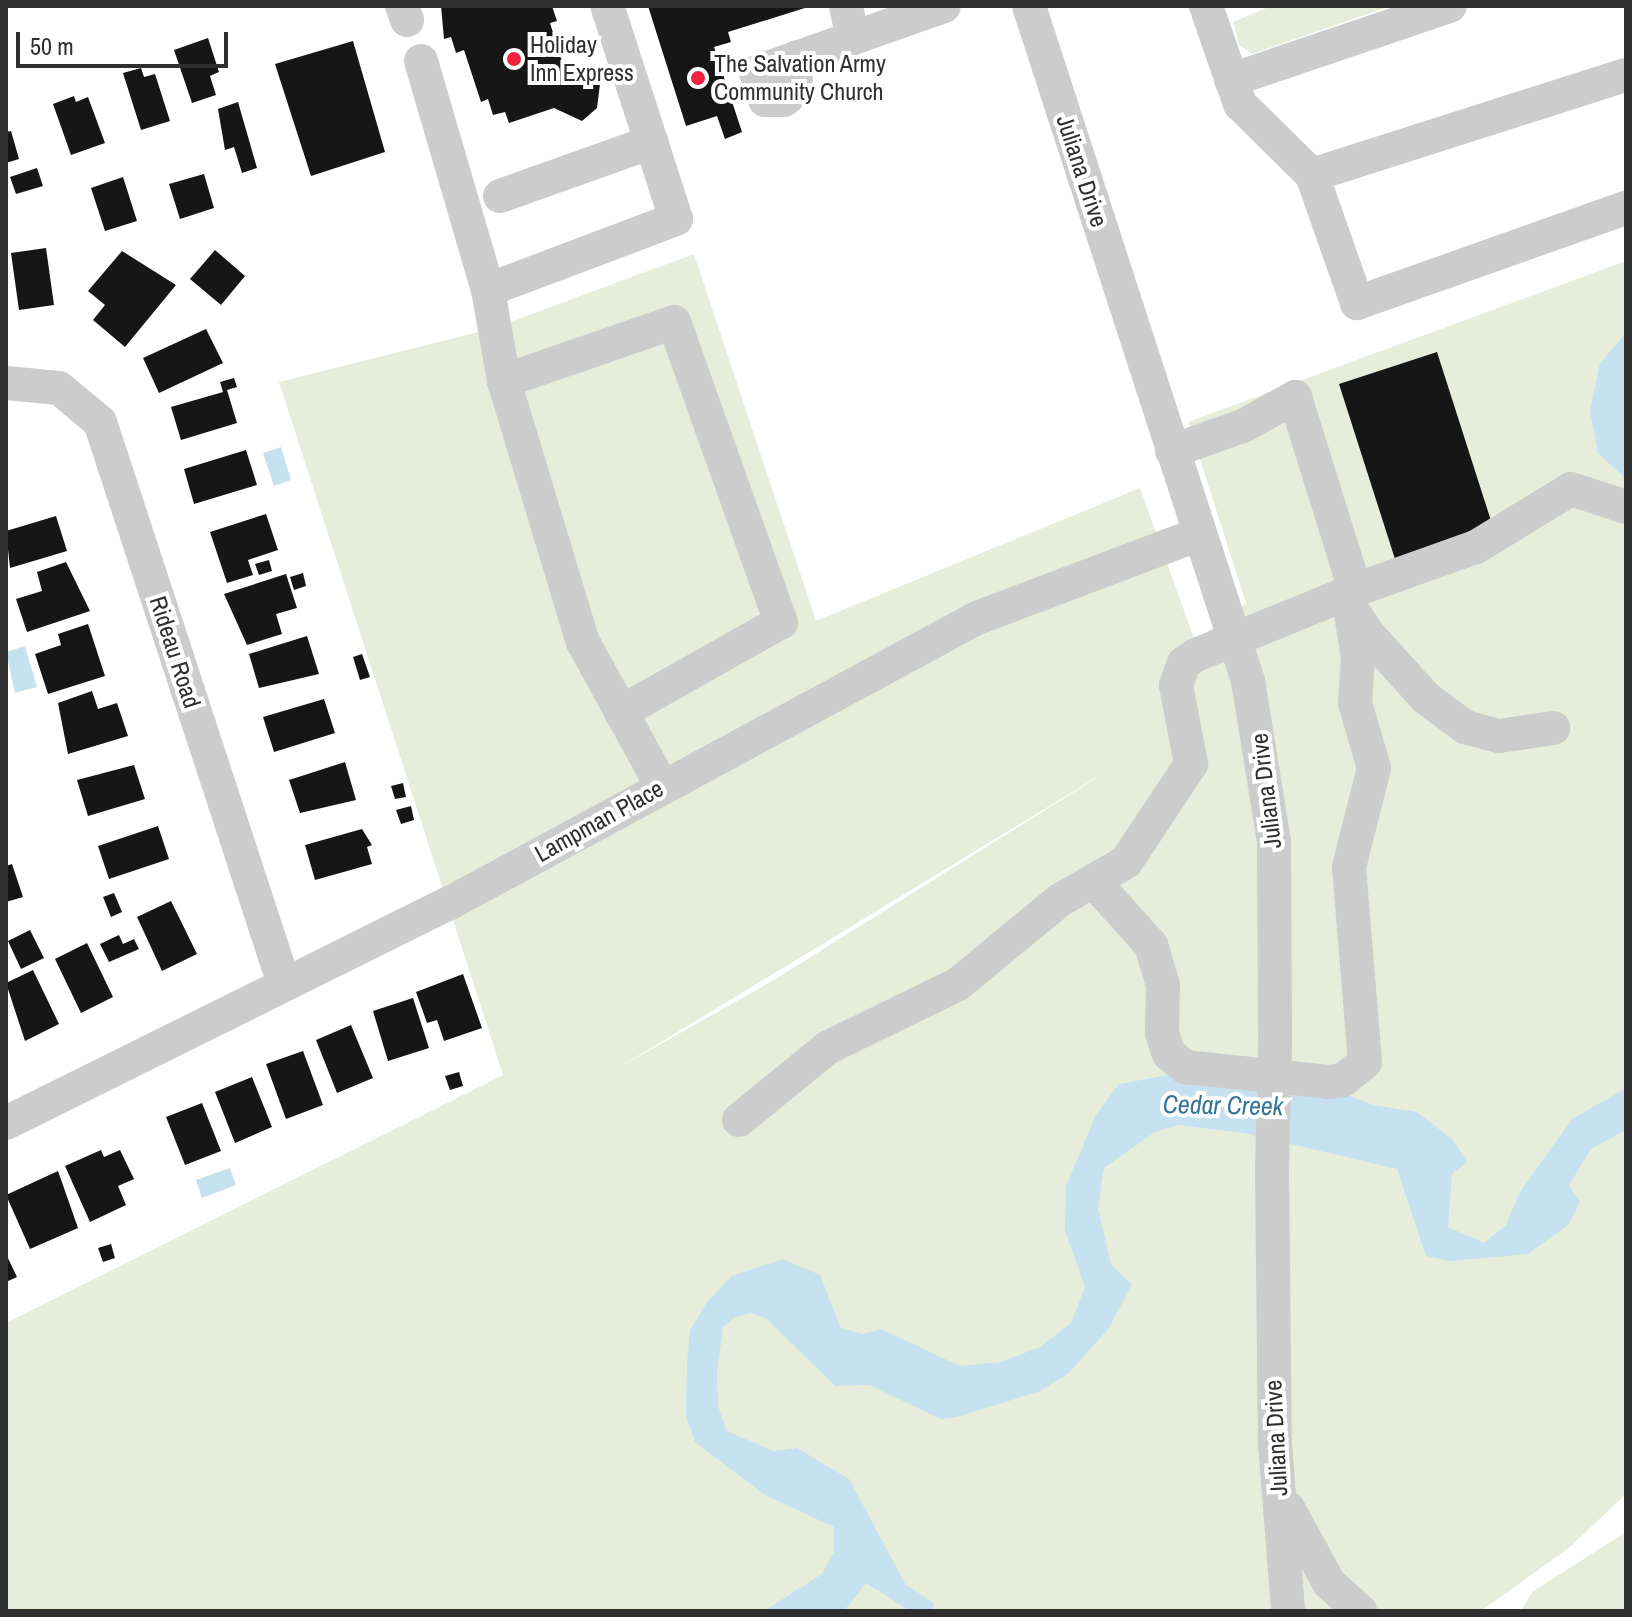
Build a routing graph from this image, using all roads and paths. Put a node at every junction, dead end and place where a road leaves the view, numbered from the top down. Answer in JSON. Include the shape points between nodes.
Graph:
{"nodes":[{"id":1,"x":607,"y":6,"type":"edge"},
{"id":2,"x":944,"y":6,"type":"edge"},
{"id":3,"x":1029,"y":6,"type":"edge"},
{"id":4,"x":1450,"y":6,"type":"edge"},
{"id":5,"x":1212,"y":8,"type":"edge"},
{"id":6,"x":898,"y":14,"type":"edge"},
{"id":7,"x":850,"y":22,"type":"edge"},
{"id":8,"x":797,"y":57,"type":"dead end"},
{"id":9,"x":421,"y":61,"type":"dead end"},
{"id":10,"x":1626,"y":75,"type":"edge"},
{"id":11,"x":1231,"y":80,"type":"junction"},
{"id":12,"x":652,"y":142,"type":"junction"},
{"id":13,"x":1312,"y":175,"type":"junction"},
{"id":14,"x":500,"y":196,"type":"dead end"},
{"id":15,"x":1626,"y":208,"type":"edge"},
{"id":16,"x":488,"y":290,"type":"junction"},
{"id":17,"x":504,"y":381,"type":"junction"},
{"id":18,"x":6,"y":383,"type":"edge"},
{"id":19,"x":1172,"y":451,"type":"junction"},
{"id":20,"x":1626,"y":507,"type":"edge"},
{"id":21,"x":1199,"y":534,"type":"junction"},
{"id":22,"x":1352,"y":598,"type":"junction"},
{"id":23,"x":1236,"y":639,"type":"junction"},
{"id":24,"x":621,"y":712,"type":"junction"},
{"id":25,"x":1553,"y":728,"type":"dead end"},
{"id":26,"x":662,"y":786,"type":"junction"},
{"id":27,"x":1095,"y":883,"type":"junction"},
{"id":28,"x":284,"y":984,"type":"junction"},
{"id":29,"x":739,"y":1120,"type":"dead end"},
{"id":30,"x":6,"y":1123,"type":"edge"},
{"id":31,"x":1275,"y":1444,"type":"junction"},
{"id":32,"x":1288,"y":1611,"type":"edge"},
{"id":33,"x":1360,"y":1611,"type":"edge"}],
"edges":[{"from":1,"to":12,"type":"street"},
{"from":2,"to":6,"type":"street"},
{"from":3,"to":19,"type":"street","name":"Juliana Drive"},
{"from":4,"to":11,"type":"street"},
{"from":5,"to":11,"type":"street"},
{"from":6,"to":7,"type":"street"},
{"from":7,"to":8,"type":"street"},
{"from":9,"to":16,"type":"street"},
{"from":10,"to":13,"type":"street"},
{"from":11,"to":13,"type":"street","via":[[1240,104],[1266,135]]},
{"from":12,"to":14,"type":"street"},
{"from":12,"to":16,"type":"street","via":[[676,219]]},
{"from":13,"to":15,"type":"street","via":[[1357,303]]},
{"from":16,"to":17,"type":"street"},
{"from":17,"to":24,"type":"street","via":[[583,642]]},
{"from":17,"to":24,"type":"street","via":[[674,322],[781,622]]},
{"from":18,"to":28,"type":"street","name":"Rideau Road","via":[[59,388],[100,422]]},
{"from":19,"to":21,"type":"street","name":"Juliana Drive"},
{"from":19,"to":22,"type":"street","via":[[1243,426],[1295,397]]},
{"from":20,"to":22,"type":"street","via":[[1571,489],[1476,547]]},
{"from":21,"to":23,"type":"street","name":"Juliana Drive"},
{"from":21,"to":26,"type":"street","name":"Lampman Place","via":[[977,618]]},
{"from":22,"to":23,"type":"street"},
{"from":22,"to":25,"type":"street","via":[[1398,668],[1465,727],[1499,736]]},
{"from":22,"to":27,"type":"street","via":[[1355,703],[1374,768],[1349,867],[1365,1062],[1329,1082],[1185,1067],[1169,1054],[1162,1033],[1163,985],[1151,945]]},
{"from":23,"to":27,"type":"street","via":[[1196,655],[1177,673],[1191,764],[1145,839]]},
{"from":23,"to":31,"type":"street","name":"Juliana Drive","bridge":true,"via":[[1269,785]]},
{"from":24,"to":26,"type":"street"},
{"from":26,"to":28,"type":"street","name":"Lampman Place","via":[[448,904]]},
{"from":27,"to":29,"type":"street","via":[[1060,900],[958,984],[827,1048]]},
{"from":28,"to":30,"type":"street","name":"Lampman Place"},
{"from":31,"to":32,"type":"street","name":"Juliana Drive"},
{"from":31,"to":33,"type":"street","via":[[1288,1510],[1304,1547]]}]}
